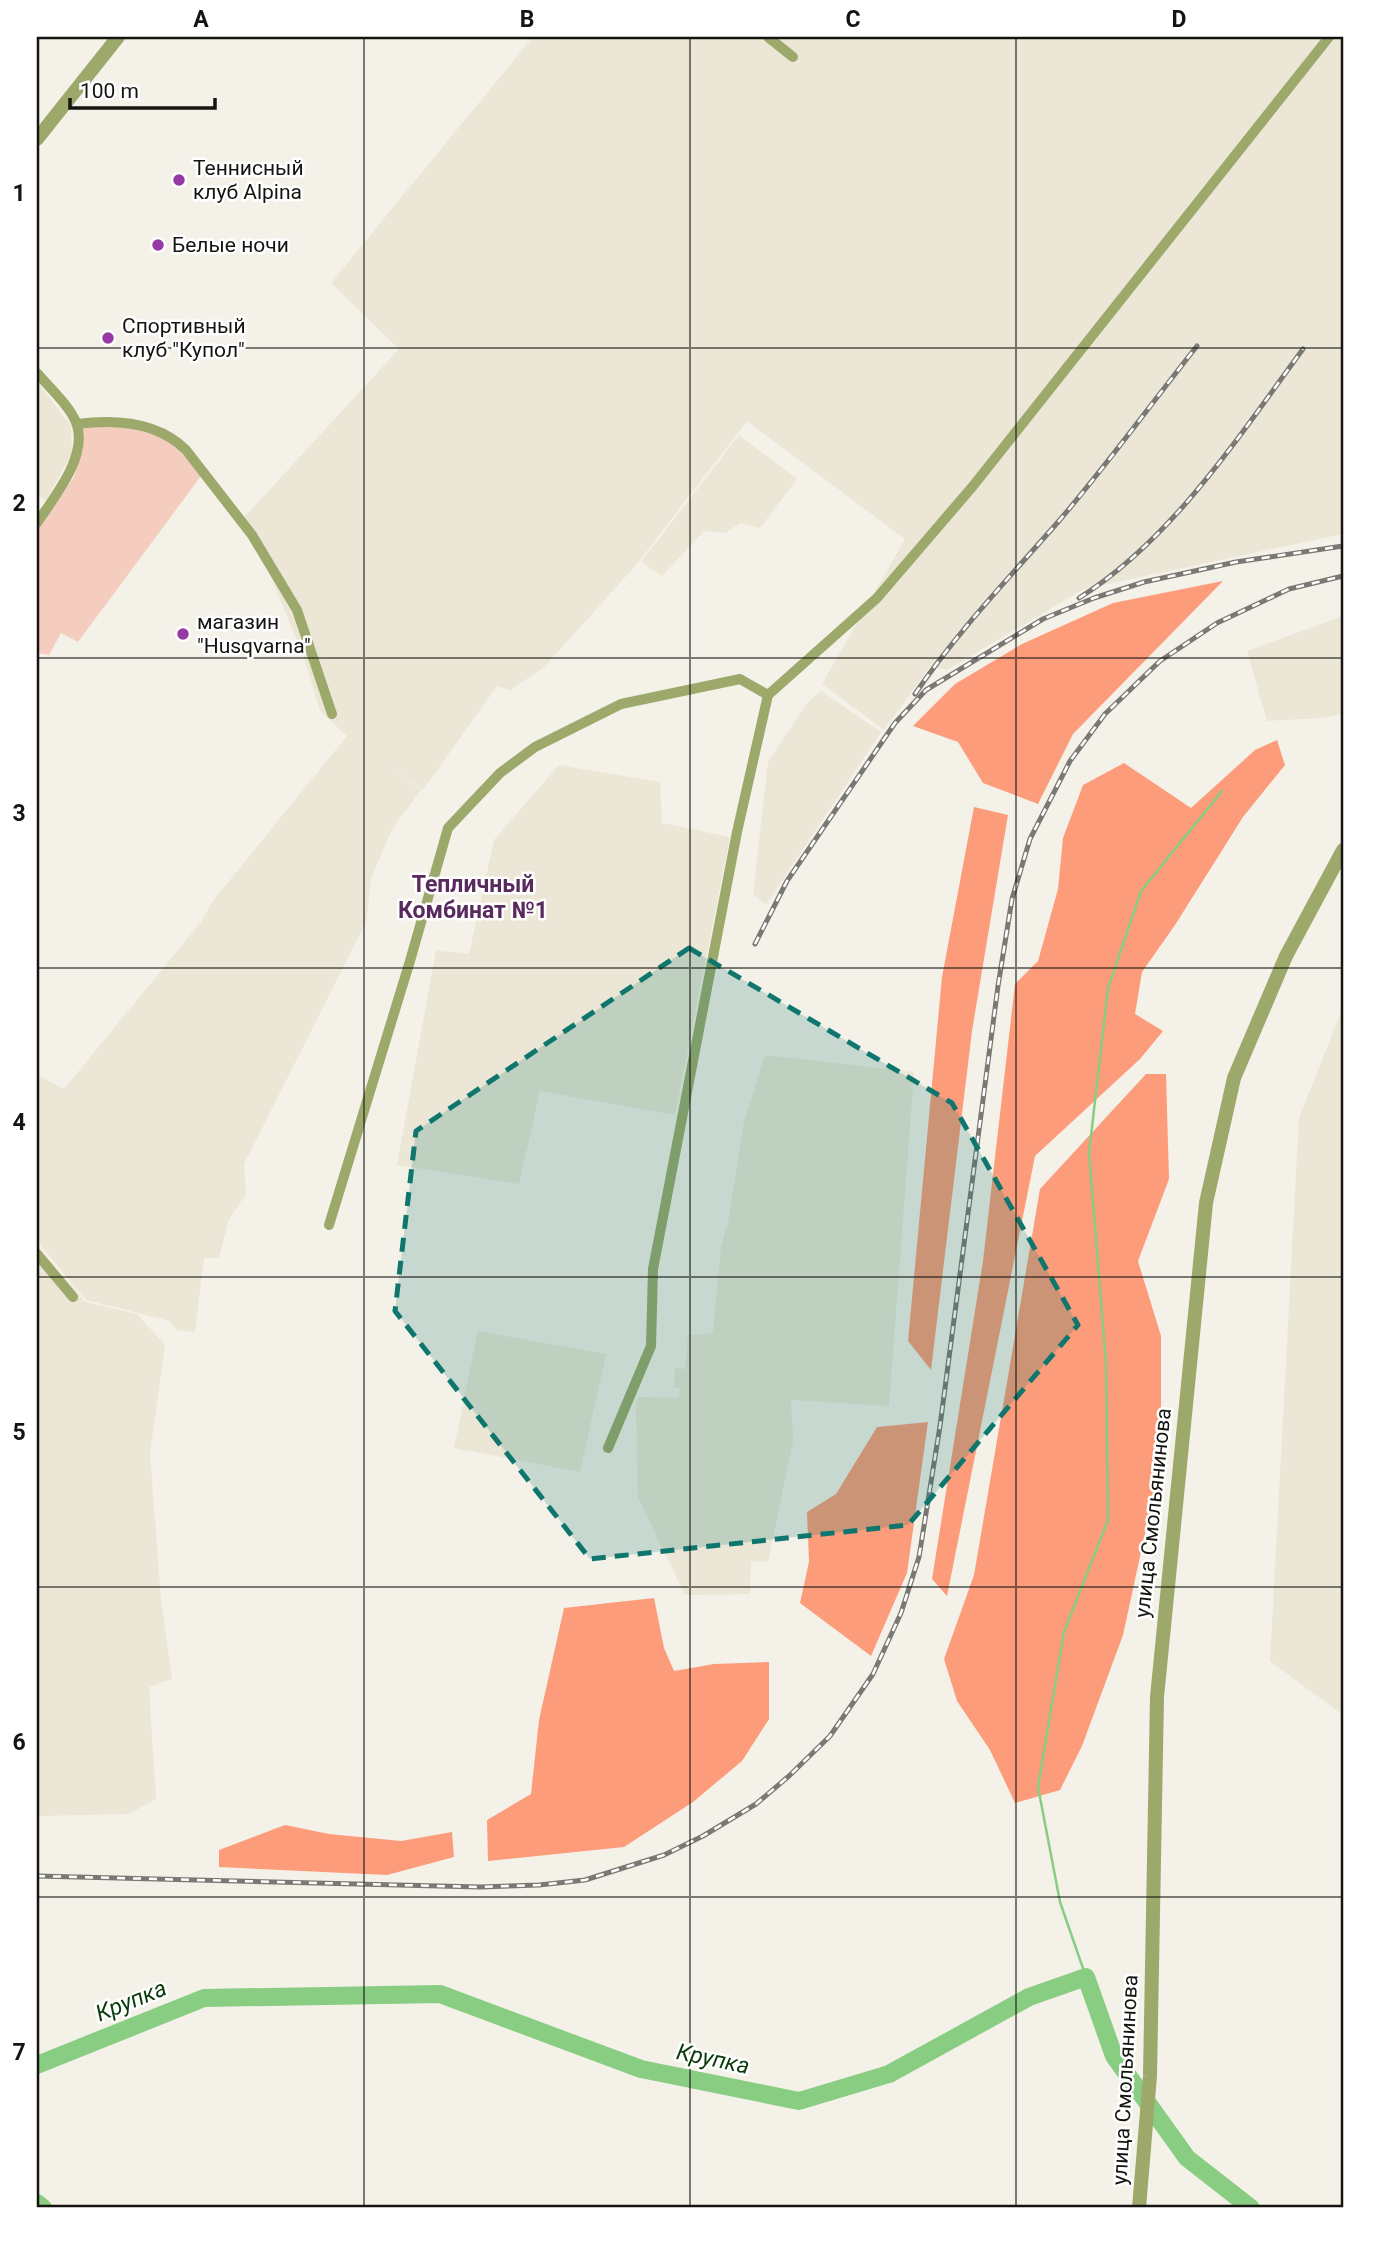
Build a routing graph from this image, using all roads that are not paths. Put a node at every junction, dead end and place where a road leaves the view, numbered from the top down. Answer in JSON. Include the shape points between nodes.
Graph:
{"nodes":[{"id":1,"x":118,"y":37,"type":"edge"},
{"id":2,"x":768,"y":37,"type":"edge"},
{"id":3,"x":1329,"y":37,"type":"edge"},
{"id":4,"x":793,"y":57,"type":"dead end"},
{"id":5,"x":37,"y":139,"type":"edge"},
{"id":6,"x":37,"y":373,"type":"edge"},
{"id":7,"x":77,"y":424,"type":"junction"},
{"id":8,"x":37,"y":523,"type":"edge"},
{"id":9,"x":768,"y":695,"type":"junction"},
{"id":10,"x":332,"y":714,"type":"dead end"},
{"id":11,"x":1343,"y":850,"type":"edge"},
{"id":12,"x":329,"y":1225,"type":"dead end"},
{"id":13,"x":37,"y":1254,"type":"edge"},
{"id":14,"x":73,"y":1297,"type":"dead end"},
{"id":15,"x":608,"y":1448,"type":"dead end"},
{"id":16,"x":1139,"y":2208,"type":"edge"}],
"edges":[{"from":1,"to":5,"type":"street"},
{"from":2,"to":4,"type":"street"},
{"from":3,"to":9,"type":"street","via":[[981,475],[877,598]]},
{"from":6,"to":7,"type":"street"},
{"from":7,"to":8,"type":"street","via":[[78,443],[70,474]]},
{"from":7,"to":10,"type":"street","via":[[139,425],[174,438],[186,450],[252,535],[297,610]]},
{"from":9,"to":12,"type":"street","via":[[740,679],[621,704],[535,747],[500,773],[448,828]]},
{"from":9,"to":15,"type":"street","via":[[653,1269],[651,1346]]},
{"from":11,"to":16,"type":"street","name":"улица Смольянинова","via":[[1286,956],[1234,1078],[1206,1203],[1157,1697],[1150,2076]]},
{"from":13,"to":14,"type":"street"}]}
